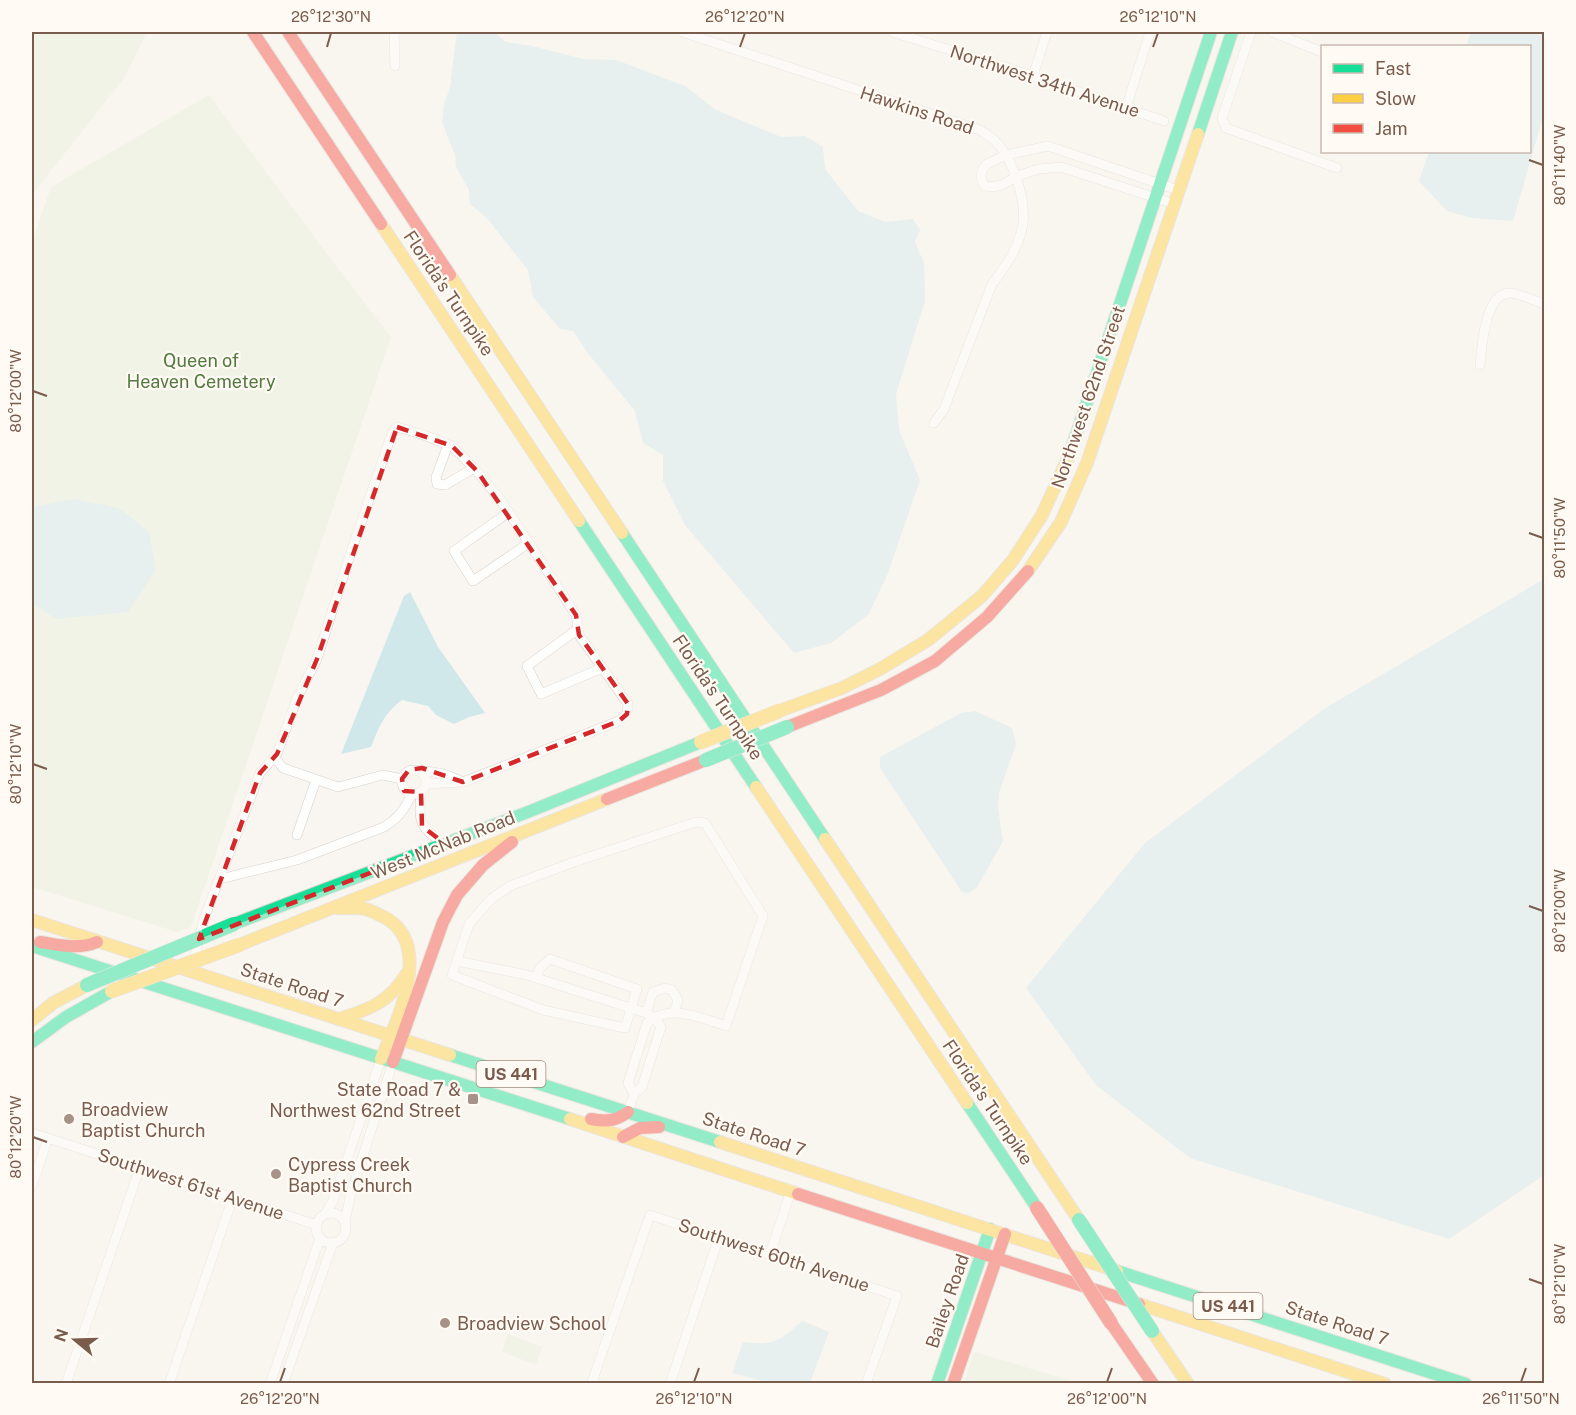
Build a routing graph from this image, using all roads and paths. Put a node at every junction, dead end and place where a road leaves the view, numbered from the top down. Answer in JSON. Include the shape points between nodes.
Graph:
{"nodes":[{"id":1,"x":253,"y":32,"type":"edge"},
{"id":2,"x":288,"y":32,"type":"edge"},
{"id":3,"x":394,"y":32,"type":"edge"},
{"id":4,"x":682,"y":32,"type":"edge"},
{"id":5,"x":892,"y":32,"type":"edge"},
{"id":6,"x":1047,"y":32,"type":"edge"},
{"id":7,"x":1150,"y":32,"type":"edge"},
{"id":8,"x":1211,"y":32,"type":"edge"},
{"id":9,"x":1232,"y":32,"type":"edge"},
{"id":10,"x":1251,"y":32,"type":"edge"},
{"id":11,"x":1272,"y":32,"type":"edge"},
{"id":12,"x":1321,"y":51,"type":"edge"},
{"id":13,"x":395,"y":66,"type":"dead end"},
{"id":14,"x":1033,"y":76,"type":"junction"},
{"id":15,"x":1126,"y":108,"type":"junction"},
{"id":16,"x":1164,"y":121,"type":"dead end"},
{"id":17,"x":1006,"y":155,"type":"junction"},
{"id":18,"x":1337,"y":168,"type":"dead end"},
{"id":19,"x":1017,"y":176,"type":"junction"},
{"id":20,"x":1159,"y":184,"type":"junction"},
{"id":21,"x":1176,"y":197,"type":"junction"},
{"id":22,"x":1155,"y":198,"type":"junction"},
{"id":23,"x":1545,"y":304,"type":"edge"},
{"id":24,"x":1480,"y":365,"type":"dead end"},
{"id":25,"x":934,"y":423,"type":"dead end"},
{"id":26,"x":448,"y":445,"type":"junction"},
{"id":27,"x":474,"y":468,"type":"junction"},
{"id":28,"x":509,"y":513,"type":"junction"},
{"id":29,"x":529,"y":543,"type":"junction"},
{"id":30,"x":578,"y":629,"type":"junction"},
{"id":31,"x":602,"y":668,"type":"junction"},
{"id":32,"x":701,"y":742,"type":"joint"},
{"id":33,"x":274,"y":757,"type":"junction"},
{"id":34,"x":706,"y":760,"type":"joint"},
{"id":35,"x":421,"y":771,"type":"junction"},
{"id":36,"x":402,"y":779,"type":"junction"},
{"id":37,"x":316,"y":780,"type":"junction"},
{"id":38,"x":463,"y":782,"type":"junction"},
{"id":39,"x":420,"y":790,"type":"junction"},
{"id":40,"x":526,"y":831,"type":"junction"},
{"id":41,"x":297,"y":835,"type":"dead end"},
{"id":42,"x":445,"y":844,"type":"junction"},
{"id":43,"x":220,"y":879,"type":"junction"},
{"id":44,"x":332,"y":908,"type":"junction"},
{"id":45,"x":32,"y":920,"type":"edge"},
{"id":46,"x":32,"y":941,"type":"edge"},
{"id":47,"x":97,"y":942,"type":"junction"},
{"id":48,"x":32,"y":946,"type":"edge"},
{"id":49,"x":457,"y":961,"type":"junction"},
{"id":50,"x":411,"y":966,"type":"junction"},
{"id":51,"x":191,"y":972,"type":"junction"},
{"id":52,"x":536,"y":978,"type":"junction"},
{"id":53,"x":630,"y":1009,"type":"junction"},
{"id":54,"x":674,"y":1014,"type":"junction"},
{"id":55,"x":650,"y":1015,"type":"junction"},
{"id":56,"x":339,"y":1019,"type":"junction"},
{"id":57,"x":32,"y":1020,"type":"edge"},
{"id":58,"x":643,"y":1037,"type":"junction"},
{"id":59,"x":396,"y":1038,"type":"junction"},
{"id":60,"x":657,"y":1041,"type":"junction"},
{"id":61,"x":32,"y":1042,"type":"edge"},
{"id":62,"x":387,"y":1060,"type":"junction"},
{"id":63,"x":634,"y":1094,"type":"junction"},
{"id":64,"x":551,"y":1112,"type":"junction"},
{"id":65,"x":628,"y":1112,"type":"junction"},
{"id":66,"x":359,"y":1122,"type":"junction"},
{"id":67,"x":676,"y":1128,"type":"junction"},
{"id":68,"x":370,"y":1130,"type":"junction"},
{"id":69,"x":32,"y":1133,"type":"edge"},
{"id":70,"x":623,"y":1137,"type":"junction"},
{"id":71,"x":48,"y":1138,"type":"junction"},
{"id":72,"x":140,"y":1167,"type":"junction"},
{"id":73,"x":32,"y":1186,"type":"edge"},
{"id":74,"x":791,"y":1191,"type":"junction"},
{"id":75,"x":232,"y":1197,"type":"junction"},
{"id":76,"x":325,"y":1214,"type":"junction"},
{"id":77,"x":345,"y":1221,"type":"junction"},
{"id":78,"x":316,"y":1225,"type":"junction"},
{"id":79,"x":990,"y":1229,"type":"junction"},
{"id":80,"x":1005,"y":1234,"type":"junction"},
{"id":81,"x":320,"y":1238,"type":"junction"},
{"id":82,"x":719,"y":1238,"type":"junction"},
{"id":83,"x":333,"y":1243,"type":"junction"},
{"id":84,"x":770,"y":1254,"type":"junction"},
{"id":85,"x":983,"y":1254,"type":"junction"},
{"id":86,"x":997,"y":1258,"type":"junction"},
{"id":87,"x":66,"y":1383,"type":"edge"},
{"id":88,"x":169,"y":1383,"type":"edge"},
{"id":89,"x":270,"y":1383,"type":"edge"},
{"id":90,"x":283,"y":1383,"type":"edge"},
{"id":91,"x":594,"y":1383,"type":"edge"},
{"id":92,"x":670,"y":1383,"type":"edge"},
{"id":93,"x":866,"y":1383,"type":"edge"},
{"id":94,"x":937,"y":1383,"type":"edge"},
{"id":95,"x":953,"y":1383,"type":"edge"},
{"id":96,"x":1153,"y":1383,"type":"edge"},
{"id":97,"x":1188,"y":1383,"type":"edge"},
{"id":98,"x":1385,"y":1383,"type":"edge"},
{"id":99,"x":1466,"y":1383,"type":"edge"}],
"edges":[{"from":1,"to":96,"type":"main road","name":"Florida's Turnpike","bridge":true},
{"from":2,"to":97,"type":"main road","name":"Florida's Turnpike","bridge":true},
{"from":3,"to":13,"type":"street"},
{"from":4,"to":17,"type":"street","name":"Hawkins Road","via":[[980,130]]},
{"from":5,"to":14,"type":"street","name":"Northwest 34th Avenue"},
{"from":6,"to":14,"type":"street"},
{"from":7,"to":15,"type":"street"},
{"from":8,"to":20,"type":"main road","name":"Northwest 62nd Street"},
{"from":9,"to":21,"type":"main road","name":"Northwest 62nd Street"},
{"from":10,"to":18,"type":"street","via":[[1222,117],[1226,128]]},
{"from":11,"to":12,"type":"street"},
{"from":14,"to":15,"type":"street","name":"Northwest 34th Avenue"},
{"from":15,"to":16,"type":"street","name":"Northwest 34th Avenue"},
{"from":17,"to":19,"type":"street"},
{"from":17,"to":19,"type":"street","via":[[987,164],[982,170],[982,182],[992,187]]},
{"from":17,"to":20,"type":"street","via":[[1048,146]]},
{"from":19,"to":22,"type":"street","via":[[1062,167]]},
{"from":19,"to":25,"type":"street","via":[[1023,222],[1019,238],[1012,256],[992,284],[944,409]]},
{"from":20,"to":21,"type":"street"},
{"from":20,"to":22,"type":"main road","name":"Northwest 62nd Street"},
{"from":21,"to":22,"type":"street"},
{"from":21,"to":34,"type":"main road","name":"Northwest 62nd Street","bridge":true,"via":[[1088,463],[1061,522],[1027,573],[987,617],[935,661],[881,690]]},
{"from":22,"to":32,"type":"main road","name":"Northwest 62nd Street","bridge":true,"via":[[1068,458],[1042,515],[1013,560],[982,596],[927,640],[880,669],[842,688]]},
{"from":23,"to":24,"type":"street","via":[[1512,293],[1499,297],[1487,320]]},
{"from":26,"to":27,"type":"street"},
{"from":26,"to":27,"type":"street","via":[[437,484],[445,485]]},
{"from":26,"to":33,"type":"street","via":[[397,428],[392,433],[317,659]]},
{"from":27,"to":28,"type":"street"},
{"from":28,"to":29,"type":"street"},
{"from":28,"to":29,"type":"street","via":[[454,551],[466,571],[473,580]]},
{"from":29,"to":30,"type":"street","via":[[576,615]]},
{"from":30,"to":31,"type":"street"},
{"from":30,"to":31,"type":"street","via":[[527,666],[541,693]]},
{"from":31,"to":38,"type":"street","via":[[628,704],[627,714],[619,722]]},
{"from":32,"to":42,"type":"main road","name":"West McNab Road"},
{"from":33,"to":37,"type":"street","via":[[283,768]]},
{"from":33,"to":43,"type":"street","via":[[260,773]]},
{"from":34,"to":40,"type":"main road","name":"West McNab Road"},
{"from":35,"to":36,"type":"street","via":[[410,770]]},
{"from":35,"to":38,"type":"street","via":[[448,774]]},
{"from":35,"to":39,"type":"street","name":"West McNab Road","via":[[426,777]]},
{"from":36,"to":37,"type":"street","via":[[382,775],[338,787]]},
{"from":36,"to":39,"type":"street","via":[[405,790]]},
{"from":37,"to":41,"type":"street"},
{"from":38,"to":39,"type":"street"},
{"from":39,"to":42,"type":"street","name":"West McNab Road","via":[[422,826]]},
{"from":39,"to":43,"type":"street","via":[[396,820],[384,827],[297,860]]},
{"from":40,"to":44,"type":"main road","name":"West McNab Road"},
{"from":40,"to":59,"type":"main road","via":[[483,865],[457,895]]},
{"from":42,"to":57,"type":"main road","name":"West McNab Road","bridge":true,"via":[[87,985],[53,1003]]},
{"from":43,"to":51,"type":"street","via":[[205,916]]},
{"from":44,"to":50,"type":"main road","via":[[368,909],[385,916],[405,937]]},
{"from":44,"to":61,"type":"main road","name":"West McNab Road","bridge":true,"via":[[112,991]]},
{"from":45,"to":47,"type":"main road","name":"State Road 7","number":"US 441"},
{"from":46,"to":47,"type":"main road","via":[[78,947]]},
{"from":47,"to":51,"type":"main road","name":"State Road 7","number":"US 441"},
{"from":48,"to":62,"type":"main road","number":"US 441"},
{"from":49,"to":52,"type":"street"},
{"from":49,"to":53,"type":"street","via":[[452,975],[543,1010],[624,1028]]},
{"from":49,"to":54,"type":"street","via":[[469,924],[491,899],[510,886],[696,822],[705,823],[763,916],[726,1026],[681,1012]]},
{"from":50,"to":56,"type":"main road","via":[[385,1001]]},
{"from":50,"to":59,"type":"main road"},
{"from":51,"to":56,"type":"main road","name":"State Road 7","number":"US 441"},
{"from":52,"to":53,"type":"street"},
{"from":52,"to":53,"type":"street","via":[[550,959],[637,989]]},
{"from":53,"to":55,"type":"street"},
{"from":54,"to":55,"type":"street"},
{"from":54,"to":55,"type":"street","via":[[678,1000],[672,990],[665,988],[653,992]]},
{"from":55,"to":58,"type":"street"},
{"from":55,"to":60,"type":"street","via":[[661,1027]]},
{"from":56,"to":59,"type":"main road","name":"State Road 7","number":"US 441"},
{"from":58,"to":60,"type":"street"},
{"from":58,"to":63,"type":"street","via":[[628,1083]]},
{"from":59,"to":62,"type":"main road"},
{"from":59,"to":65,"type":"main road","name":"State Road 7","number":"US 441"},
{"from":60,"to":63,"type":"street","via":[[642,1087]]},
{"from":62,"to":64,"type":"main road","number":"US 441"},
{"from":62,"to":66,"type":"street"},
{"from":62,"to":68,"type":"street"},
{"from":63,"to":65,"type":"street"},
{"from":64,"to":65,"type":"main road","via":[[608,1122]]},
{"from":64,"to":70,"type":"main road","number":"US 441"},
{"from":65,"to":67,"type":"main road","name":"State Road 7","number":"US 441"},
{"from":66,"to":68,"type":"street"},
{"from":66,"to":76,"type":"street"},
{"from":67,"to":70,"type":"main road","via":[[645,1126]]},
{"from":67,"to":79,"type":"main road","name":"State Road 7","number":"US 441"},
{"from":68,"to":77,"type":"street"},
{"from":69,"to":71,"type":"street","name":"Southwest 61st Avenue"},
{"from":70,"to":74,"type":"main road","number":"US 441"},
{"from":71,"to":72,"type":"street","name":"Southwest 61st Avenue"},
{"from":71,"to":73,"type":"street"},
{"from":72,"to":75,"type":"street","name":"Southwest 61st Avenue"},
{"from":72,"to":87,"type":"street"},
{"from":74,"to":84,"type":"street"},
{"from":74,"to":85,"type":"main road","number":"US 441"},
{"from":75,"to":78,"type":"street","name":"Southwest 61st Avenue"},
{"from":75,"to":88,"type":"street"},
{"from":76,"to":77,"type":"street","via":[[334,1213]]},
{"from":76,"to":78,"type":"street"},
{"from":77,"to":83,"type":"street","via":[[345,1234]]},
{"from":78,"to":81,"type":"street"},
{"from":79,"to":80,"type":"main road","name":"State Road 7","number":"US 441"},
{"from":79,"to":85,"type":"main road","name":"Bailey Road"},
{"from":80,"to":86,"type":"main road","name":"Bailey Road"},
{"from":80,"to":99,"type":"main road","name":"State Road 7","number":"US 441"},
{"from":81,"to":83,"type":"street"},
{"from":81,"to":89,"type":"street"},
{"from":82,"to":84,"type":"street","name":"Southwest 60th Avenue"},
{"from":82,"to":91,"type":"street","name":"Southwest 60th Avenue","via":[[650,1215]]},
{"from":82,"to":92,"type":"street"},
{"from":83,"to":90,"type":"street"},
{"from":84,"to":93,"type":"street","name":"Southwest 60th Avenue","via":[[897,1296]]},
{"from":85,"to":86,"type":"main road","number":"US 441"},
{"from":85,"to":94,"type":"main road","name":"Bailey Road"},
{"from":86,"to":95,"type":"main road","name":"Bailey Road"},
{"from":86,"to":98,"type":"main road","number":"US 441"}]}
